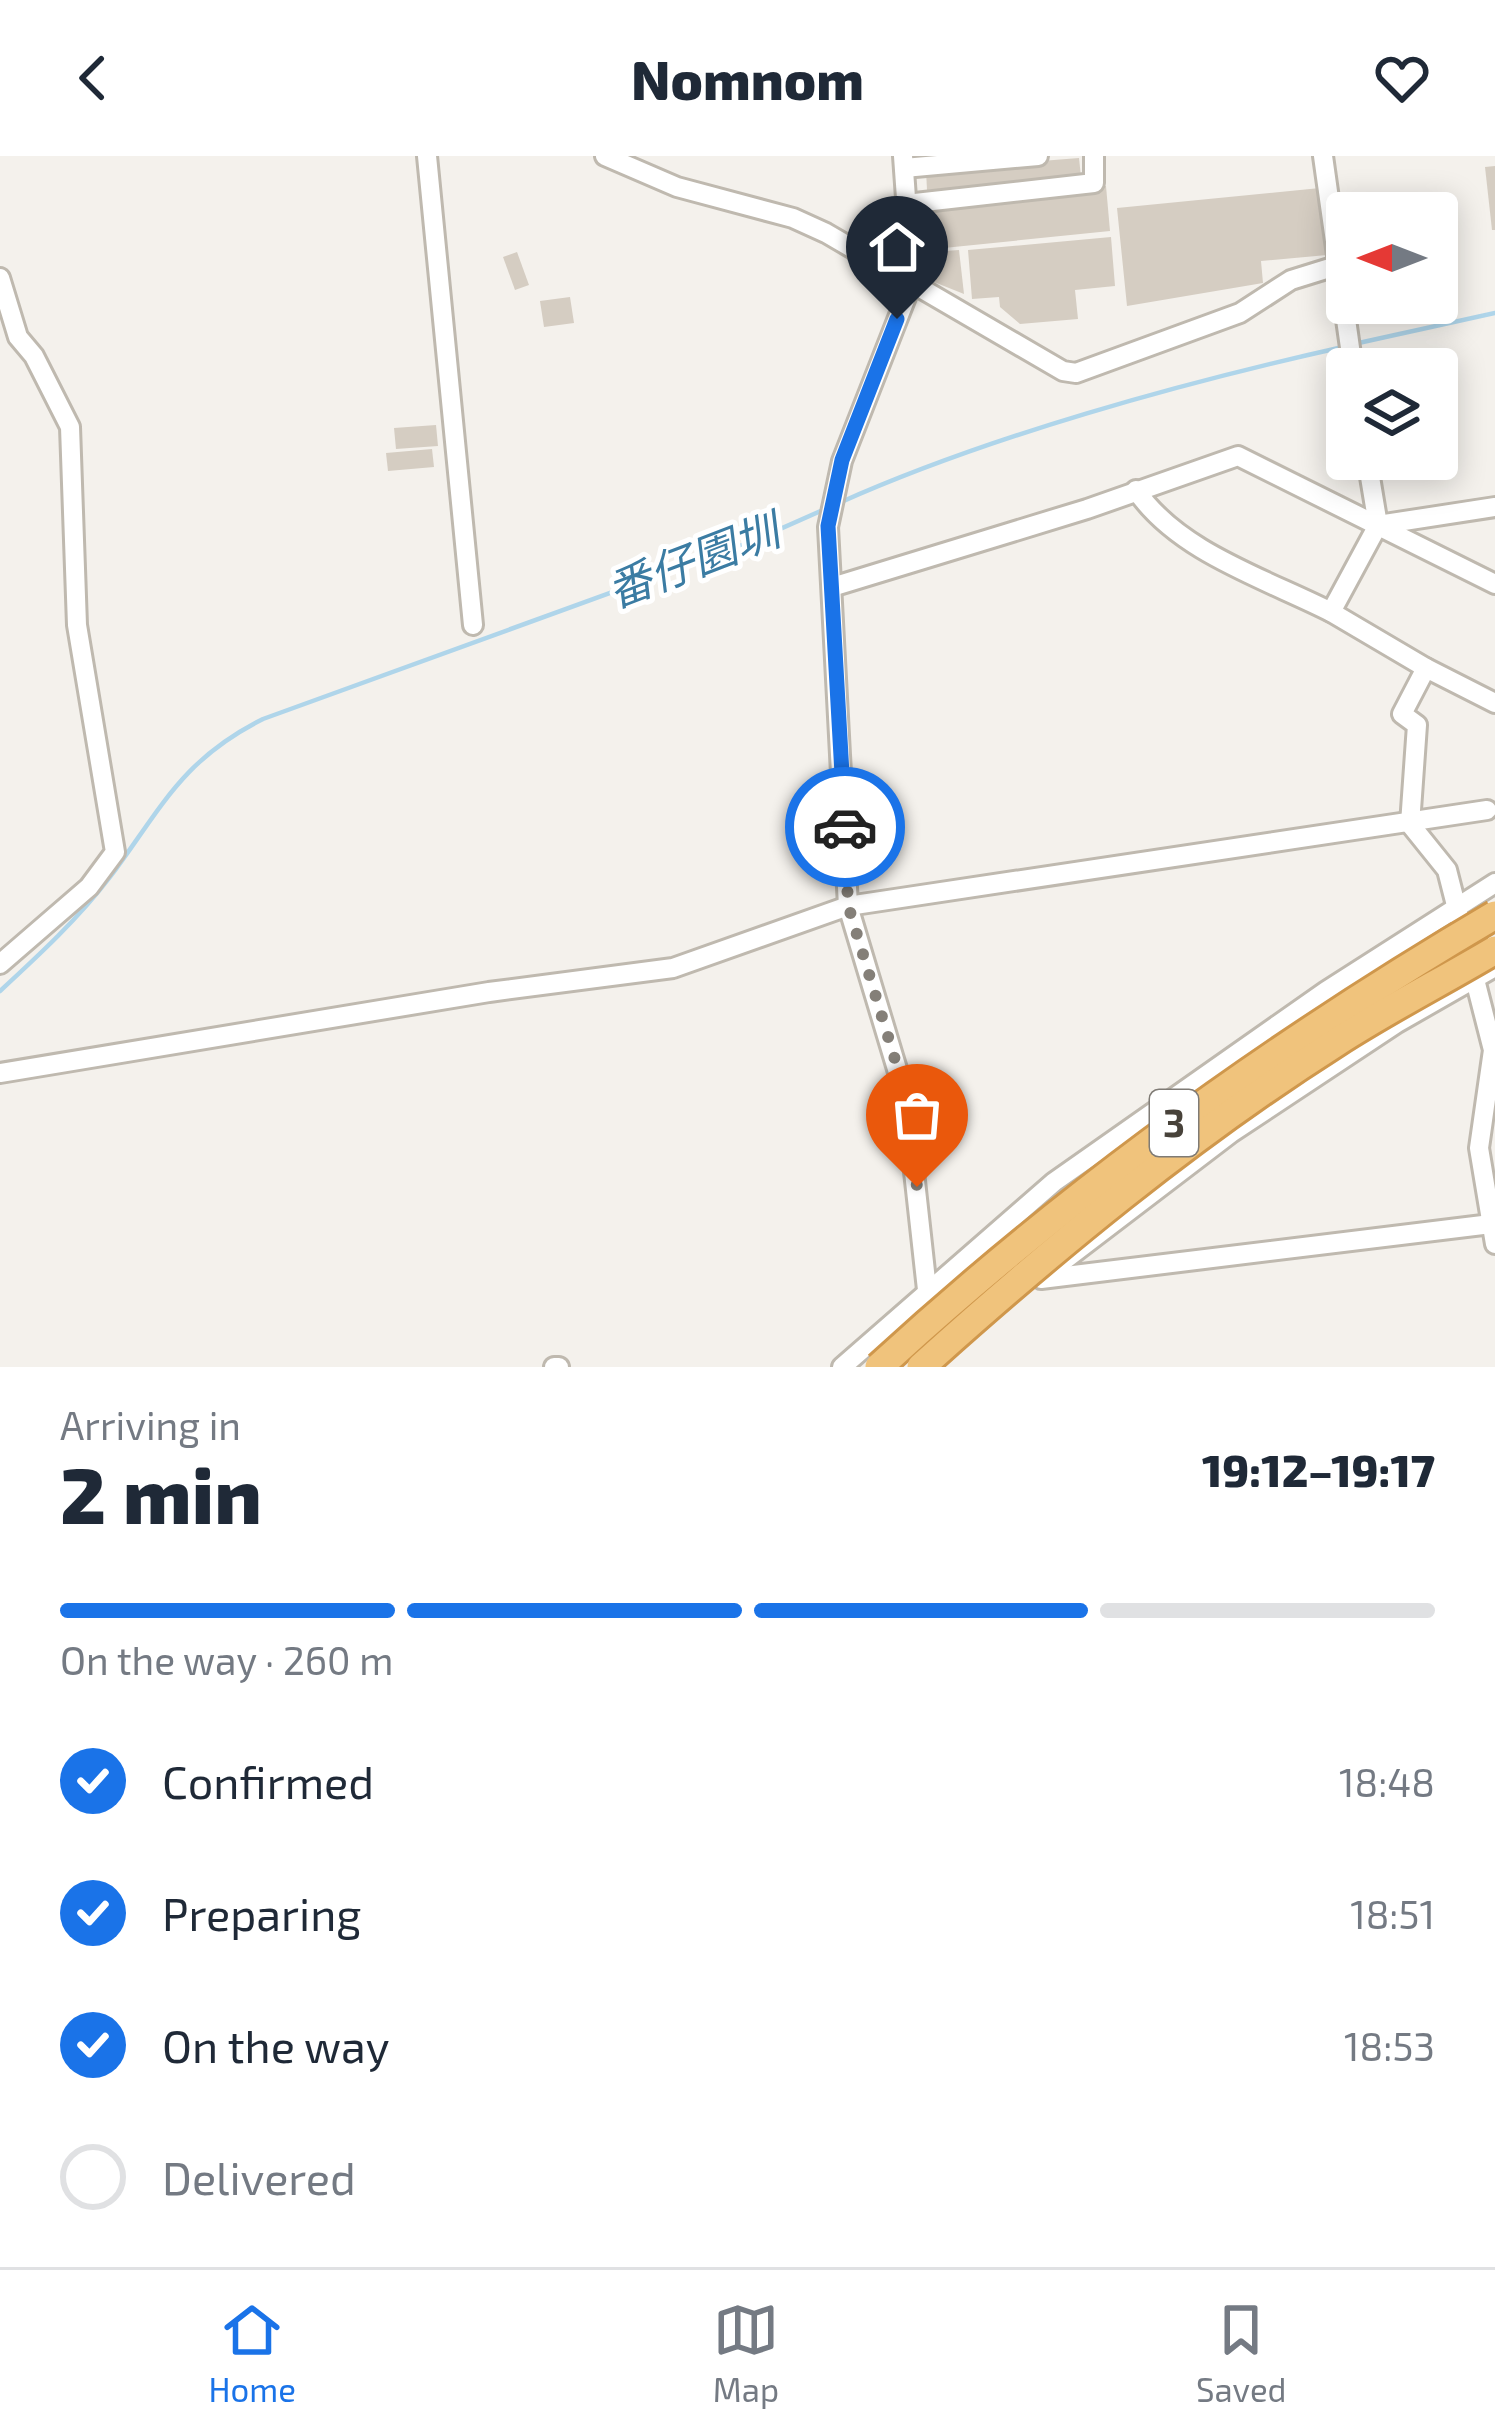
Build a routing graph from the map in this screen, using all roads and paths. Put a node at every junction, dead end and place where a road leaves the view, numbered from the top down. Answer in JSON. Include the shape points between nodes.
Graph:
{"nodes":[{"id":1,"x":427,"y":156,"type":"edge"},
{"id":2,"x":605,"y":156,"type":"edge"},
{"id":3,"x":1038,"y":156,"type":"edge"},
{"id":4,"x":1094,"y":156,"type":"edge"},
{"id":5,"x":1345,"y":156,"type":"edge"},
{"id":6,"x":1323,"y":157,"type":"edge"},
{"id":7,"x":904,"y":162,"type":"edge"},
{"id":8,"x":1327,"y":192,"type":"edge"},
{"id":9,"x":907,"y":204,"type":"junction"},
{"id":10,"x":1326,"y":269,"type":"edge"},
{"id":11,"x":0,"y":278,"type":"edge"},
{"id":12,"x":912,"y":282,"type":"junction"},
{"id":13,"x":1370,"y":480,"type":"edge"},
{"id":14,"x":1136,"y":490,"type":"junction"},
{"id":15,"x":1495,"y":507,"type":"edge"},
{"id":16,"x":1378,"y":526,"type":"junction"},
{"id":17,"x":1495,"y":584,"type":"edge"},
{"id":18,"x":832,"y":587,"type":"junction"},
{"id":19,"x":1331,"y":612,"type":"junction"},
{"id":20,"x":473,"y":625,"type":"dead end"},
{"id":21,"x":1426,"y":668,"type":"junction"},
{"id":22,"x":1495,"y":703,"type":"edge"},
{"id":23,"x":1486,"y":810,"type":"dead end"},
{"id":24,"x":1410,"y":824,"type":"junction"},
{"id":25,"x":1495,"y":883,"type":"edge"},
{"id":26,"x":848,"y":905,"type":"junction"},
{"id":27,"x":1457,"y":908,"type":"junction"},
{"id":28,"x":1495,"y":915,"type":"edge"},
{"id":29,"x":1495,"y":950,"type":"edge"},
{"id":30,"x":0,"y":964,"type":"edge"},
{"id":31,"x":1495,"y":967,"type":"edge"},
{"id":32,"x":1476,"y":980,"type":"junction"},
{"id":33,"x":1494,"y":1051,"type":"edge"},
{"id":34,"x":0,"y":1073,"type":"edge"},
{"id":35,"x":1492,"y":1224,"type":"junction"},
{"id":36,"x":1495,"y":1244,"type":"edge"},
{"id":37,"x":1041,"y":1279,"type":"junction"},
{"id":38,"x":928,"y":1292,"type":"junction"},
{"id":39,"x":842,"y":1367,"type":"edge"},
{"id":40,"x":879,"y":1367,"type":"edge"},
{"id":41,"x":921,"y":1367,"type":"edge"},
{"id":42,"x":936,"y":1367,"type":"edge"}],
"edges":[{"from":1,"to":20,"type":"street"},
{"from":2,"to":12,"type":"street","via":[[677,187],[793,218]]},
{"from":3,"to":7,"type":"street"},
{"from":4,"to":9,"type":"street","via":[[1094,183]]},
{"from":5,"to":6,"type":"street"},
{"from":6,"to":8,"type":"street"},
{"from":7,"to":9,"type":"street"},
{"from":9,"to":12,"type":"street"},
{"from":10,"to":12,"type":"street","via":[[1291,280],[1240,313],[1076,373]]},
{"from":11,"to":30,"type":"street","via":[[19,337],[70,427],[77,625],[116,852],[89,887]]},
{"from":12,"to":18,"type":"street","via":[[842,460],[832,506]]},
{"from":13,"to":16,"type":"street"},
{"from":14,"to":16,"type":"street","via":[[1238,456]]},
{"from":14,"to":18,"type":"street"},
{"from":14,"to":19,"type":"street","via":[[1154,516],[1192,542]]},
{"from":15,"to":16,"type":"street"},
{"from":16,"to":17,"type":"street"},
{"from":16,"to":19,"type":"street"},
{"from":18,"to":26,"type":"street"},
{"from":19,"to":21,"type":"street"},
{"from":21,"to":22,"type":"street"},
{"from":21,"to":24,"type":"street","via":[[1402,715],[1417,725]]},
{"from":23,"to":24,"type":"street"},
{"from":24,"to":26,"type":"street"},
{"from":24,"to":27,"type":"street","via":[[1447,870]]},
{"from":25,"to":27,"type":"street"},
{"from":26,"to":34,"type":"street","via":[[673,968]]},
{"from":26,"to":38,"type":"street","via":[[907,1099]]},
{"from":27,"to":32,"type":"street"},
{"from":27,"to":38,"type":"street","via":[[1054,1183]]},
{"from":28,"to":40,"type":"highway","number":"3","bridge":true,"via":[[1335,1009],[1186,1114],[1047,1220]]},
{"from":29,"to":41,"type":"highway","number":"3","bridge":true,"via":[[1265,1091],[1078,1232]]},
{"from":31,"to":32,"type":"street"},
{"from":32,"to":33,"type":"street"},
{"from":32,"to":37,"type":"street","via":[[1250,1120]]},
{"from":33,"to":35,"type":"street","via":[[1478,1148]]},
{"from":35,"to":36,"type":"street"},
{"from":35,"to":37,"type":"street"},
{"from":37,"to":42,"type":"street"},
{"from":38,"to":39,"type":"street"},
{"from":38,"to":42,"type":"street"}]}
